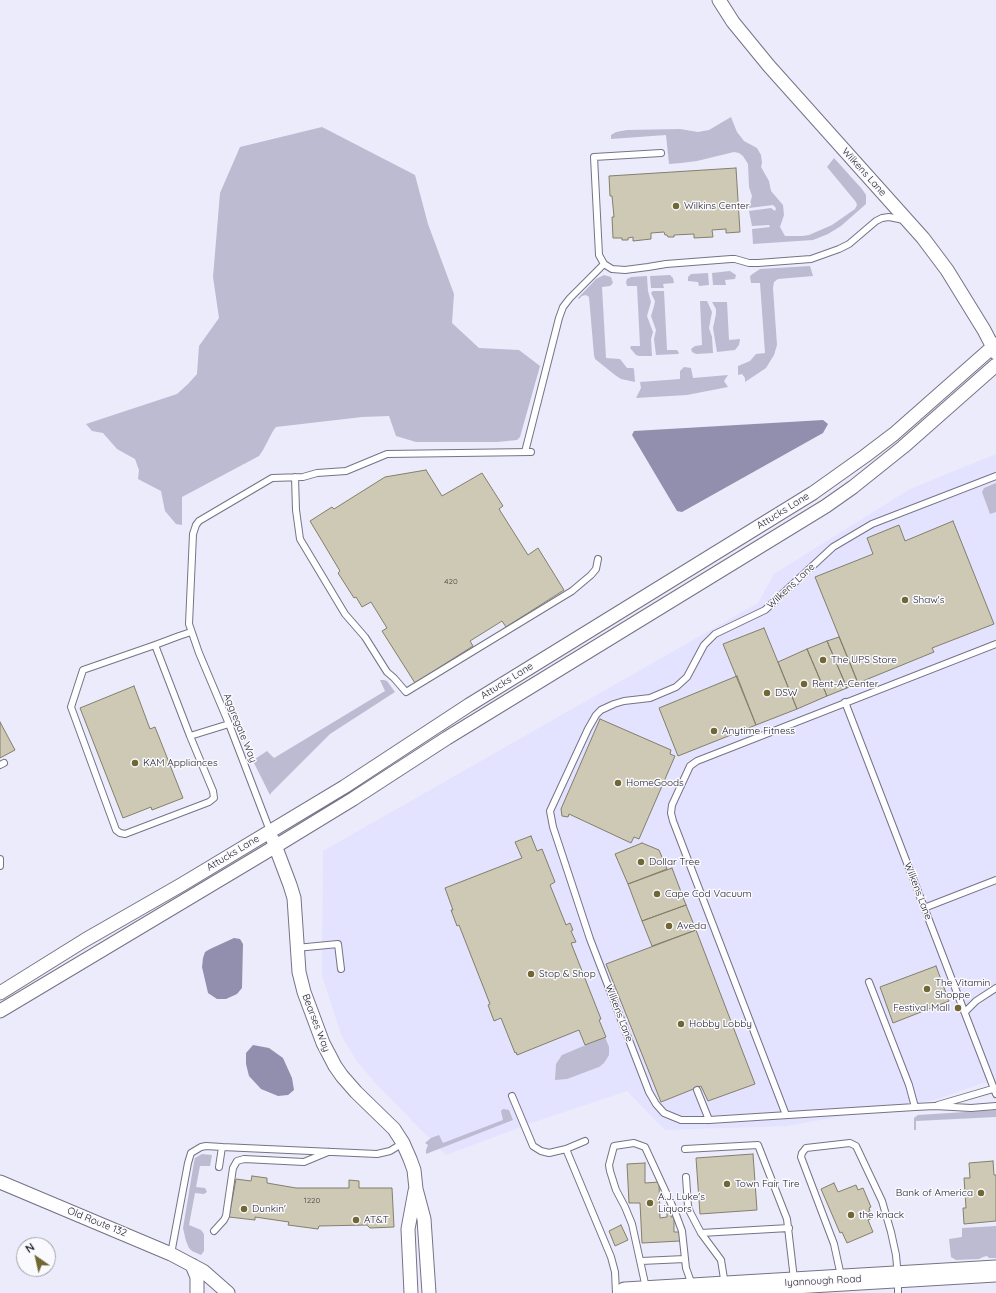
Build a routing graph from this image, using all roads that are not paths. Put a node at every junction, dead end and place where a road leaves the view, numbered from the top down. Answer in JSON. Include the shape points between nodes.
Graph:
{"nodes":[{"id":1,"x":719,"y":0,"type":"edge"},
{"id":2,"x":661,"y":152,"type":"dead end"},
{"id":3,"x":909,"y":222,"type":"junction"},
{"id":4,"x":604,"y":264,"type":"junction"},
{"id":5,"x":995,"y":348,"type":"edge"},
{"id":6,"x":996,"y":365,"type":"edge"},
{"id":7,"x":996,"y":476,"type":"edge"},
{"id":8,"x":295,"y":477,"type":"junction"},
{"id":9,"x":598,"y":559,"type":"dead end"},
{"id":10,"x":191,"y":632,"type":"junction"},
{"id":11,"x":996,"y":644,"type":"edge"},
{"id":12,"x":155,"y":645,"type":"junction"},
{"id":13,"x":845,"y":702,"type":"junction"},
{"id":14,"x":229,"y":724,"type":"junction"},
{"id":15,"x":190,"y":736,"type":"junction"},
{"id":16,"x":270,"y":831,"type":"junction"},
{"id":17,"x":276,"y":846,"type":"junction"},
{"id":18,"x":0,"y":859,"type":"edge"},
{"id":19,"x":0,"y":866,"type":"edge"},
{"id":20,"x":996,"y":880,"type":"edge"},
{"id":21,"x":924,"y":908,"type":"junction"},
{"id":22,"x":296,"y":948,"type":"junction"},
{"id":23,"x":341,"y":969,"type":"dead end"},
{"id":24,"x":869,"y":982,"type":"dead end"},
{"id":25,"x":996,"y":988,"type":"edge"},
{"id":26,"x":0,"y":993,"type":"edge"},
{"id":27,"x":0,"y":1011,"type":"edge"},
{"id":28,"x":965,"y":1012,"type":"junction"},
{"id":29,"x":697,"y":1090,"type":"dead end"},
{"id":30,"x":995,"y":1090,"type":"edge"},
{"id":31,"x":512,"y":1096,"type":"dead end"},
{"id":32,"x":935,"y":1106,"type":"junction"},
{"id":33,"x":996,"y":1106,"type":"edge"},
{"id":34,"x":915,"y":1107,"type":"junction"},
{"id":35,"x":786,"y":1115,"type":"junction"},
{"id":36,"x":709,"y":1120,"type":"junction"},
{"id":37,"x":585,"y":1142,"type":"dead end"},
{"id":38,"x":403,"y":1143,"type":"junction"},
{"id":39,"x":222,"y":1147,"type":"junction"},
{"id":40,"x":566,"y":1149,"type":"junction"},
{"id":41,"x":686,"y":1149,"type":"dead end"},
{"id":42,"x":330,"y":1152,"type":"junction"},
{"id":43,"x":219,"y":1167,"type":"dead end"},
{"id":44,"x":686,"y":1177,"type":"dead end"},
{"id":45,"x":0,"y":1182,"type":"edge"},
{"id":46,"x":416,"y":1189,"type":"junction"},
{"id":47,"x":789,"y":1228,"type":"junction"},
{"id":48,"x":214,"y":1231,"type":"dead end"},
{"id":49,"x":701,"y":1234,"type":"junction"},
{"id":50,"x":171,"y":1254,"type":"junction"},
{"id":51,"x":685,"y":1259,"type":"junction"},
{"id":52,"x":641,"y":1261,"type":"junction"},
{"id":53,"x":192,"y":1265,"type":"junction"},
{"id":54,"x":996,"y":1271,"type":"edge"},
{"id":55,"x":842,"y":1280,"type":"junction"},
{"id":56,"x":795,"y":1283,"type":"junction"},
{"id":57,"x":898,"y":1285,"type":"edge"},
{"id":58,"x":725,"y":1287,"type":"junction"},
{"id":59,"x":693,"y":1289,"type":"junction"},
{"id":60,"x":754,"y":1289,"type":"edge"},
{"id":61,"x":658,"y":1292,"type":"edge"},
{"id":62,"x":197,"y":1293,"type":"edge"},
{"id":63,"x":228,"y":1293,"type":"edge"},
{"id":64,"x":411,"y":1293,"type":"edge"},
{"id":65,"x":429,"y":1293,"type":"edge"},
{"id":66,"x":616,"y":1293,"type":"edge"},
{"id":67,"x":625,"y":1293,"type":"edge"}],
"edges":[{"from":1,"to":3,"type":"street","name":"Wilkens Lane","via":[[733,22],[769,66]]},
{"from":2,"to":4,"type":"lane","via":[[594,157],[600,255]]},
{"from":3,"to":4,"type":"lane","via":[[889,217],[876,220],[858,237],[839,249],[811,259],[749,263],[731,258],[618,270]]},
{"from":3,"to":5,"type":"street","name":"Wilkens Lane","via":[[947,270]]},
{"from":4,"to":8,"type":"lane","via":[[563,307],[528,452],[387,454],[346,471]]},
{"from":5,"to":16,"type":"street","name":"Attucks Lane","via":[[894,434],[813,493],[462,709],[344,787]]},
{"from":6,"to":17,"type":"street","name":"Attucks Lane","via":[[880,466],[826,506]]},
{"from":7,"to":36,"type":"lane","name":"Wilkens Lane","via":[[872,524],[833,547],[765,610],[715,634],[704,645],[687,677],[676,687],[650,698],[624,701],[602,710],[588,728],[550,811],[590,940],[649,1092],[659,1109],[669,1116],[681,1120]]},
{"from":8,"to":9,"type":"lane","via":[[300,539],[346,614],[365,637],[387,672],[406,692],[572,591],[596,569]]},
{"from":8,"to":10,"type":"lane","name":"Aggregate Way","via":[[268,479],[196,525],[193,534],[188,621]]},
{"from":10,"to":12,"type":"lane"},
{"from":10,"to":14,"type":"lane","name":"Aggregate Way"},
{"from":11,"to":13,"type":"lane"},
{"from":12,"to":15,"type":"lane"},
{"from":12,"to":15,"type":"lane","via":[[83,670],[71,707],[116,830],[125,834],[214,798]]},
{"from":13,"to":21,"type":"lane","name":"Wilkens Lane"},
{"from":13,"to":35,"type":"lane","via":[[697,761],[690,766],[672,805],[673,820]]},
{"from":14,"to":15,"type":"lane"},
{"from":14,"to":16,"type":"lane","name":"Aggregate Way"},
{"from":16,"to":17,"type":"street","name":"Bearses Way"},
{"from":16,"to":26,"type":"street","name":"Attucks Lane"},
{"from":17,"to":22,"type":"street","name":"Bearses Way","via":[[294,898]]},
{"from":17,"to":27,"type":"street","name":"Attucks Lane"},
{"from":18,"to":19,"type":"lane"},
{"from":20,"to":21,"type":"lane"},
{"from":21,"to":28,"type":"lane","name":"Wilkens Lane"},
{"from":22,"to":23,"type":"lane","via":[[338,944]]},
{"from":22,"to":38,"type":"street","name":"Bearses Way","via":[[298,972],[304,992],[329,1056],[349,1085],[394,1130]]},
{"from":24,"to":34,"type":"lane"},
{"from":25,"to":28,"type":"lane"},
{"from":28,"to":30,"type":"lane","name":"Wilkens Lane"},
{"from":29,"to":36,"type":"lane"},
{"from":30,"to":32,"type":"lane"},
{"from":31,"to":40,"type":"lane","via":[[533,1146],[549,1153]]},
{"from":32,"to":33,"type":"lane"},
{"from":32,"to":34,"type":"lane","name":"Wilkens Lane"},
{"from":34,"to":35,"type":"lane","name":"Wilkens Lane"},
{"from":35,"to":36,"type":"lane","name":"Wilkens Lane"},
{"from":37,"to":40,"type":"lane"},
{"from":38,"to":42,"type":"lane","via":[[383,1153]]},
{"from":38,"to":46,"type":"street","name":"Bearses Way","via":[[414,1170]]},
{"from":39,"to":42,"type":"lane"},
{"from":39,"to":43,"type":"lane"},
{"from":39,"to":50,"type":"lane","via":[[201,1147],[189,1158]]},
{"from":40,"to":66,"type":"lane","via":[[613,1263]]},
{"from":41,"to":47,"type":"lane","via":[[758,1145]]},
{"from":42,"to":48,"type":"lane","via":[[304,1162],[244,1159],[237,1161],[233,1168],[226,1216]]},
{"from":44,"to":49,"type":"lane","via":[[688,1206]]},
{"from":45,"to":50,"type":"street","name":"Old Route 132"},
{"from":46,"to":64,"type":"street","name":"Bearses Way","via":[[408,1229]]},
{"from":46,"to":65,"type":"street","name":"Bearses Way","via":[[424,1219]]},
{"from":47,"to":49,"type":"lane"},
{"from":47,"to":56,"type":"lane"},
{"from":49,"to":58,"type":"lane","via":[[721,1260]]},
{"from":50,"to":53,"type":"street","name":"Old Route 132"},
{"from":51,"to":52,"type":"lane"},
{"from":51,"to":52,"type":"lane","via":[[682,1231],[673,1206],[645,1147],[634,1143],[614,1146],[609,1165],[616,1190],[631,1220]]},
{"from":51,"to":59,"type":"lane"},
{"from":52,"to":61,"type":"lane"},
{"from":53,"to":62,"type":"street","via":[[198,1283]]},
{"from":53,"to":63,"type":"street","name":"Old Route 132","via":[[203,1271]]},
{"from":54,"to":57,"type":"main road","name":"Iyannough Road"},
{"from":55,"to":56,"type":"main road","name":"Iyannough Road","via":[[822,1284]]},
{"from":55,"to":57,"type":"main road","name":"Iyannough Road"},
{"from":55,"to":57,"type":"lane","via":[[834,1244],[801,1157],[806,1148],[850,1143],[856,1146],[882,1201],[896,1255]]},
{"from":56,"to":60,"type":"main road","name":"Iyannough Road"},
{"from":58,"to":59,"type":"main road","name":"Iyannough Road"},
{"from":58,"to":60,"type":"main road","name":"Iyannough Road"},
{"from":59,"to":61,"type":"main road","name":"Iyannough Road"},
{"from":61,"to":67,"type":"main road","name":"Iyannough Road"}]}
